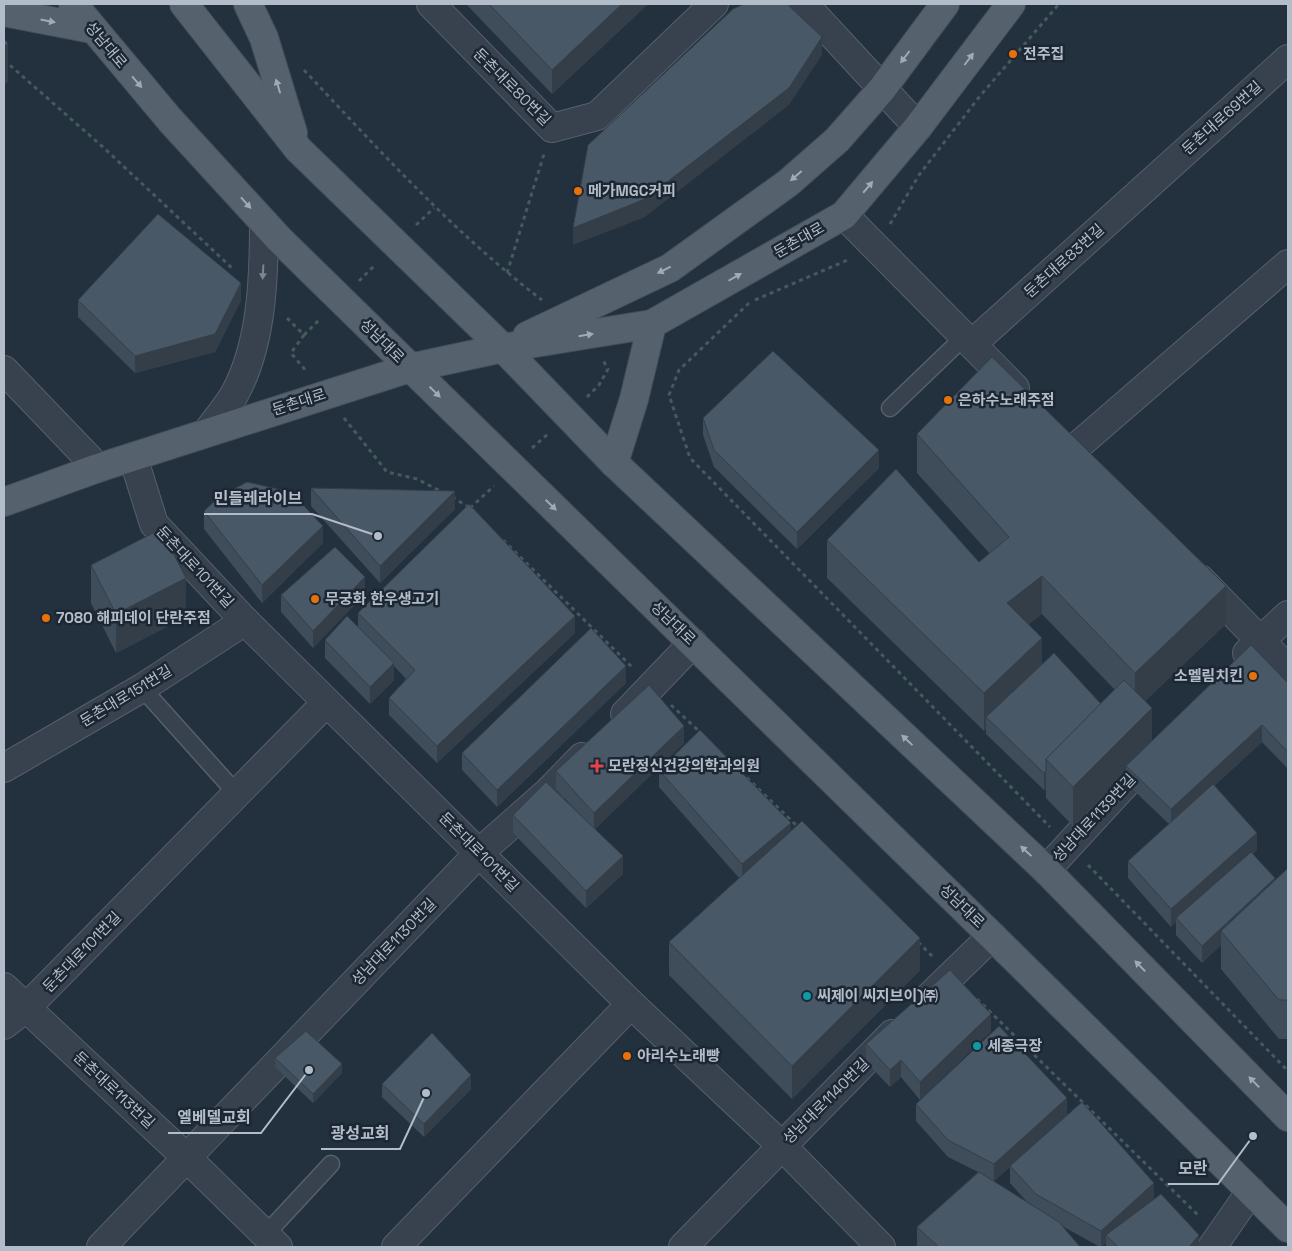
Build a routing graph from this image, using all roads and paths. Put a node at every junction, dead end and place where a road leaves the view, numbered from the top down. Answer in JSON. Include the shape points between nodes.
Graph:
{"nodes":[{"id":1,"x":73,"y":4,"type":"edge"},
{"id":2,"x":184,"y":4,"type":"edge"},
{"id":3,"x":248,"y":4,"type":"edge"},
{"id":4,"x":431,"y":4,"type":"edge"},
{"id":5,"x":714,"y":4,"type":"edge"},
{"id":6,"x":804,"y":4,"type":"edge"},
{"id":7,"x":945,"y":4,"type":"edge"},
{"id":8,"x":1011,"y":4,"type":"edge"},
{"id":9,"x":4,"y":12,"type":"edge"},
{"id":10,"x":92,"y":29,"type":"junction"},
{"id":11,"x":1288,"y":59,"type":"edge"},
{"id":12,"x":4,"y":60,"type":"edge"},
{"id":13,"x":302,"y":68,"type":"dead end"},
{"id":14,"x":882,"y":89,"type":"junction"},
{"id":15,"x":918,"y":127,"type":"junction"},
{"id":16,"x":552,"y":128,"type":"junction"},
{"id":17,"x":298,"y":149,"type":"junction"},
{"id":18,"x":1156,"y":178,"type":"joint"},
{"id":19,"x":434,"y":208,"type":"junction"},
{"id":20,"x":844,"y":215,"type":"junction"},
{"id":21,"x":264,"y":223,"type":"junction"},
{"id":22,"x":396,"y":245,"type":"junction"},
{"id":23,"x":1288,"y":264,"type":"edge"},
{"id":24,"x":262,"y":295,"type":"junction"},
{"id":25,"x":340,"y":299,"type":"junction"},
{"id":26,"x":652,"y":324,"type":"junction"},
{"id":27,"x":304,"y":335,"type":"junction"},
{"id":28,"x":969,"y":340,"type":"junction"},
{"id":29,"x":503,"y":348,"type":"junction"},
{"id":30,"x":291,"y":353,"type":"dead end"},
{"id":31,"x":602,"y":357,"type":"dead end"},
{"id":32,"x":410,"y":368,"type":"junction"},
{"id":33,"x":4,"y":370,"type":"edge"},
{"id":34,"x":669,"y":395,"type":"dead end"},
{"id":35,"x":1034,"y":407,"type":"edge"},
{"id":36,"x":890,"y":408,"type":"dead end"},
{"id":37,"x":567,"y":415,"type":"junction"},
{"id":38,"x":1054,"y":428,"type":"edge"},
{"id":39,"x":207,"y":432,"type":"junction"},
{"id":40,"x":133,"y":458,"type":"junction"},
{"id":41,"x":614,"y":463,"type":"junction"},
{"id":42,"x":98,"y":468,"type":"junction"},
{"id":43,"x":512,"y":468,"type":"junction"},
{"id":44,"x":387,"y":472,"type":"dead end"},
{"id":45,"x":4,"y":502,"type":"edge"},
{"id":46,"x":470,"y":508,"type":"junction"},
{"id":47,"x":477,"y":514,"type":"edge"},
{"id":48,"x":498,"y":535,"type":"edge"},
{"id":49,"x":1184,"y":562,"type":"edge"},
{"id":50,"x":1288,"y":616,"type":"edge"},
{"id":51,"x":245,"y":621,"type":"junction"},
{"id":52,"x":1259,"y":639,"type":"junction"},
{"id":53,"x":693,"y":643,"type":"junction"},
{"id":54,"x":1233,"y":668,"type":"edge"},
{"id":55,"x":1288,"y":669,"type":"edge"},
{"id":56,"x":652,"y":686,"type":"junction"},
{"id":57,"x":142,"y":688,"type":"junction"},
{"id":58,"x":326,"y":703,"type":"junction"},
{"id":59,"x":702,"y":734,"type":"edge"},
{"id":60,"x":1167,"y":739,"type":"edge"},
{"id":61,"x":4,"y":768,"type":"edge"},
{"id":62,"x":737,"y":769,"type":"edge"},
{"id":63,"x":236,"y":794,"type":"junction"},
{"id":64,"x":802,"y":830,"type":"edge"},
{"id":65,"x":1068,"y":846,"type":"junction"},
{"id":66,"x":480,"y":852,"type":"junction"},
{"id":67,"x":1046,"y":870,"type":"junction"},
{"id":68,"x":992,"y":936,"type":"junction"},
{"id":69,"x":916,"y":940,"type":"edge"},
{"id":70,"x":952,"y":974,"type":"junction"},
{"id":71,"x":4,"y":987,"type":"edge"},
{"id":72,"x":631,"y":1004,"type":"junction"},
{"id":73,"x":26,"y":1008,"type":"junction"},
{"id":74,"x":4,"y":1025,"type":"edge"},
{"id":75,"x":1288,"y":1071,"type":"edge"},
{"id":76,"x":1288,"y":1117,"type":"edge"},
{"id":77,"x":782,"y":1146,"type":"junction"},
{"id":78,"x":187,"y":1158,"type":"junction"},
{"id":79,"x":330,"y":1164,"type":"dead end"},
{"id":80,"x":1251,"y":1191,"type":"junction"},
{"id":81,"x":1288,"y":1228,"type":"edge"},
{"id":82,"x":272,"y":1241,"type":"edge"},
{"id":83,"x":1215,"y":1242,"type":"edge"},
{"id":84,"x":101,"y":1247,"type":"edge"},
{"id":85,"x":396,"y":1247,"type":"edge"},
{"id":86,"x":683,"y":1247,"type":"edge"},
{"id":87,"x":881,"y":1247,"type":"edge"}],
"edges":[{"from":1,"to":10,"type":"main road","name":"성남대로"},
{"from":2,"to":17,"type":"main road"},
{"from":17,"to":3,"type":"main road","one_way":true,"via":[[264,38]]},
{"from":4,"to":16,"type":"street","name":"둔촌대로80번길"},
{"from":5,"to":16,"type":"street","name":"둔촌대로80번길","via":[[597,116]]},
{"from":6,"to":14,"type":"street"},
{"from":7,"to":14,"type":"main road","name":"둔촌대로","one_way":true},
{"from":15,"to":8,"type":"main road","name":"둔촌대로","one_way":true},
{"from":9,"to":10,"type":"main road","one_way":true},
{"from":10,"to":21,"type":"main road","name":"성남대로","one_way":true},
{"from":11,"to":18,"type":"street","name":"둔촌대로69번길"},
{"from":12,"to":24,"type":"path"},
{"from":13,"to":19,"type":"path"},
{"from":14,"to":15,"type":"street"},
{"from":14,"to":29,"type":"main road","name":"둔촌대로","one_way":true,"via":[[837,140],[795,177],[670,268]]},
{"from":20,"to":15,"type":"main road","name":"둔촌대로","one_way":true},
{"from":16,"to":19,"type":"path","via":[[506,273]]},
{"from":17,"to":22,"type":"main road"},
{"from":18,"to":28,"type":"street","name":"둔촌대로83번길"},
{"from":19,"to":22,"type":"path"},
{"from":26,"to":20,"type":"main road","name":"둔촌대로","one_way":true},
{"from":20,"to":28,"type":"street"},
{"from":21,"to":24,"type":"street","one_way":true},
{"from":21,"to":25,"type":"main road","name":"성남대로"},
{"from":22,"to":25,"type":"path"},
{"from":22,"to":29,"type":"main road"},
{"from":23,"to":38,"type":"street","via":[[1199,342],[1081,457]]},
{"from":24,"to":27,"type":"path"},
{"from":24,"to":39,"type":"street","via":[[248,359],[234,394]]},
{"from":25,"to":27,"type":"path"},
{"from":25,"to":32,"type":"main road","name":"성남대로"},
{"from":29,"to":26,"type":"main road","name":"둔촌대로","one_way":true},
{"from":26,"to":41,"type":"main road"},
{"from":27,"to":30,"type":"path"},
{"from":28,"to":35,"type":"street"},
{"from":28,"to":36,"type":"lane","name":"둔촌대로83번길"},
{"from":29,"to":32,"type":"main road","name":"둔촌대로"},
{"from":29,"to":37,"type":"main road"},
{"from":31,"to":37,"type":"path","via":[[608,369],[599,385]]},
{"from":32,"to":39,"type":"main road","name":"둔촌대로"},
{"from":32,"to":43,"type":"main road","name":"성남대로","one_way":true},
{"from":33,"to":42,"type":"street"},
{"from":34,"to":65,"type":"path","via":[[690,458]]},
{"from":37,"to":41,"type":"main road"},
{"from":37,"to":43,"type":"path"},
{"from":39,"to":40,"type":"main road","name":"둔촌대로"},
{"from":40,"to":42,"type":"main road","name":"둔촌대로"},
{"from":40,"to":51,"type":"street","name":"둔촌대로101번길","via":[[154,524]]},
{"from":67,"to":41,"type":"main road","one_way":true},
{"from":42,"to":45,"type":"main road","name":"둔촌대로"},
{"from":43,"to":46,"type":"path"},
{"from":43,"to":53,"type":"main road","name":"성남대로","one_way":true},
{"from":44,"to":46,"type":"path","via":[[417,479]]},
{"from":46,"to":47,"type":"path"},
{"from":48,"to":56,"type":"path"},
{"from":49,"to":52,"type":"street"},
{"from":50,"to":52,"type":"street"},
{"from":51,"to":57,"type":"street","name":"둔촌대로151번길"},
{"from":51,"to":58,"type":"street","name":"둔촌대로101번길"},
{"from":52,"to":54,"type":"street"},
{"from":52,"to":55,"type":"street"},
{"from":53,"to":56,"type":"street","name":"성남대로1130번길"},
{"from":53,"to":68,"type":"main road","name":"성남대로"},
{"from":56,"to":59,"type":"path"},
{"from":56,"to":66,"type":"street","name":"성남대로1130번길","via":[[548,792]]},
{"from":57,"to":61,"type":"street","name":"둔촌대로151번길"},
{"from":57,"to":63,"type":"lane"},
{"from":58,"to":63,"type":"street","name":"둔촌대로101번길"},
{"from":58,"to":66,"type":"street","name":"둔촌대로101번길"},
{"from":60,"to":65,"type":"street","name":"성남대로1139번길"},
{"from":62,"to":64,"type":"path"},
{"from":63,"to":73,"type":"street","name":"둔촌대로101번길"},
{"from":65,"to":67,"type":"street","name":"성남대로1139번길"},
{"from":65,"to":75,"type":"path"},
{"from":66,"to":72,"type":"street","name":"둔촌대로101번길"},
{"from":66,"to":78,"type":"street","name":"성남대로1130번길"},
{"from":76,"to":67,"type":"main road","one_way":true},
{"from":68,"to":70,"type":"street","name":"성남대로1140번길"},
{"from":68,"to":80,"type":"main road","name":"성남대로"},
{"from":69,"to":70,"type":"path"},
{"from":70,"to":77,"type":"street","name":"성남대로1140번길"},
{"from":70,"to":83,"type":"path"},
{"from":71,"to":73,"type":"street","name":"둔촌대로113번길"},
{"from":72,"to":77,"type":"street","name":"둔촌대로101번길"},
{"from":72,"to":85,"type":"street"},
{"from":73,"to":74,"type":"street"},
{"from":73,"to":78,"type":"street","name":"둔촌대로113번길"},
{"from":77,"to":86,"type":"street","name":"성남대로1140번길"},
{"from":77,"to":87,"type":"street","name":"둔촌대로101번길"},
{"from":78,"to":82,"type":"street","name":"둔촌대로113번길"},
{"from":78,"to":84,"type":"street","name":"성남대로1130번길"},
{"from":79,"to":82,"type":"lane","name":"둔촌대로113번길"},
{"from":80,"to":81,"type":"main road","name":"성남대로"},
{"from":80,"to":83,"type":"street"}]}
